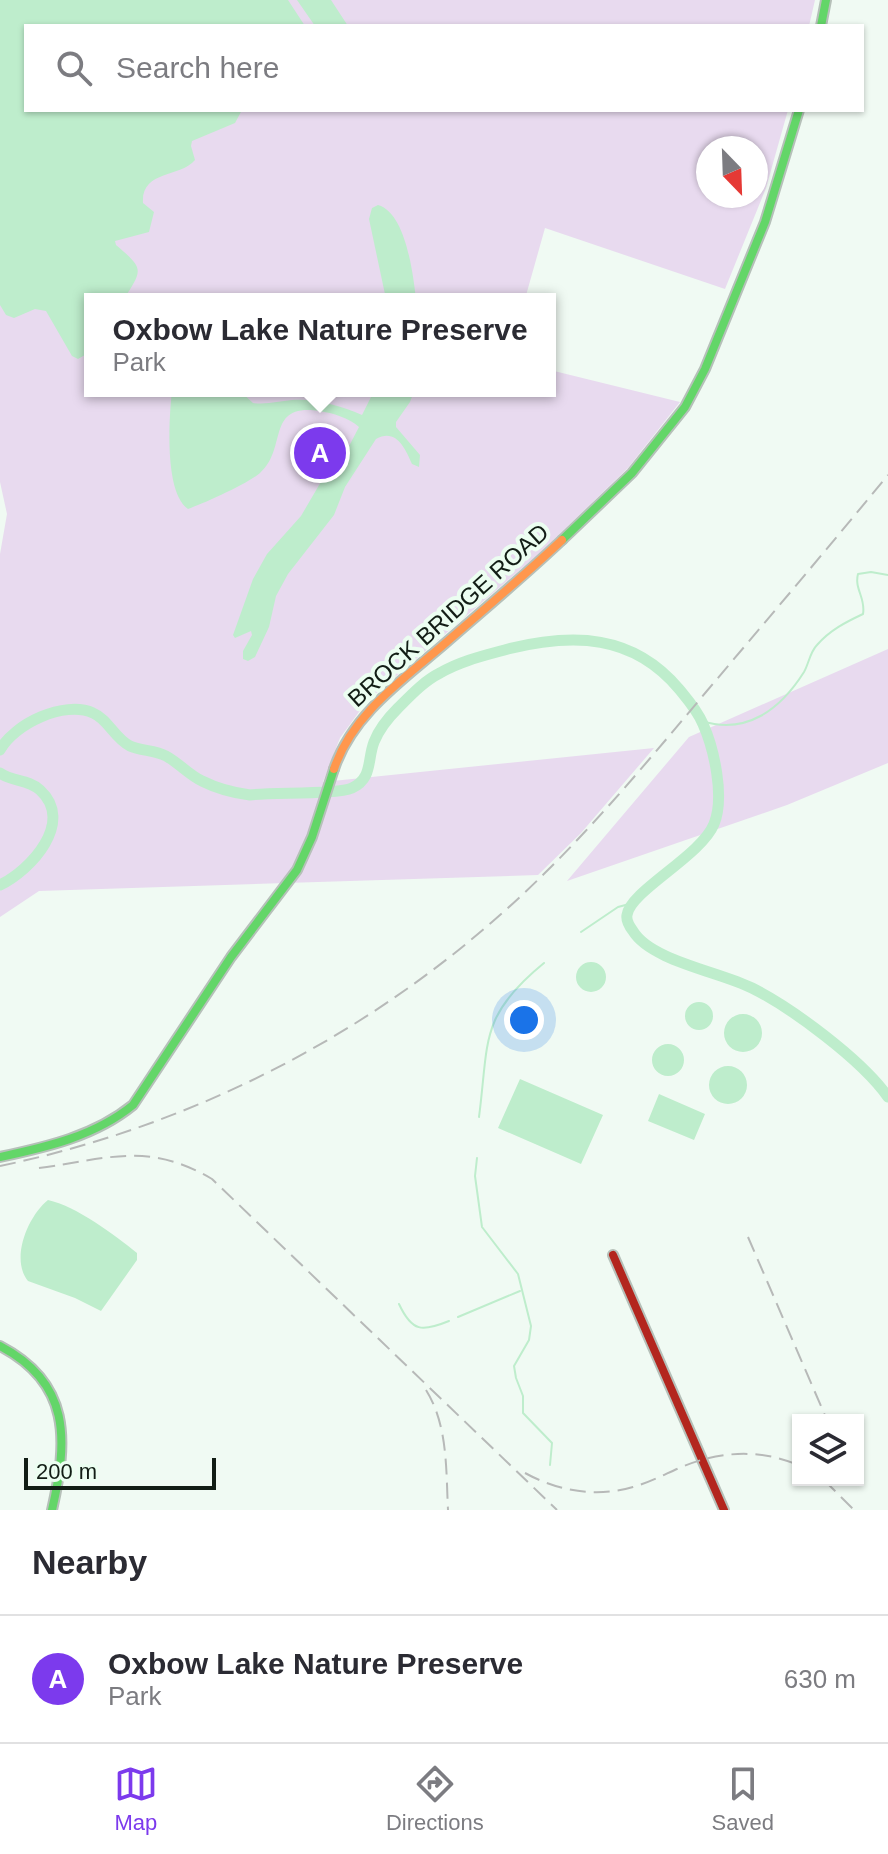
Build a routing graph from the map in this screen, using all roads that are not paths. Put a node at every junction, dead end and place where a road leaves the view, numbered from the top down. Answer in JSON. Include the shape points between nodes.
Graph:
{"nodes":[{"id":1,"x":826,"y":0,"type":"edge"},
{"id":2,"x":821,"y":24,"type":"edge"},
{"id":3,"x":798,"y":112,"type":"edge"},
{"id":4,"x":0,"y":1157,"type":"edge"},
{"id":5,"x":613,"y":1255,"type":"dead end"},
{"id":6,"x":0,"y":1346,"type":"edge"},
{"id":7,"x":52,"y":1510,"type":"edge"},
{"id":8,"x":724,"y":1510,"type":"edge"}],
"edges":[{"from":1,"to":2,"type":"street"},
{"from":3,"to":4,"type":"street","name":"BROCK BRIDGE ROAD","via":[[765,222],[685,407],[601,503],[368,711],[347,741],[297,870],[231,957],[133,1105],[102,1126]]},
{"from":5,"to":8,"type":"street"},
{"from":6,"to":7,"type":"street","via":[[39,1371],[55,1398],[60,1430]]}]}
